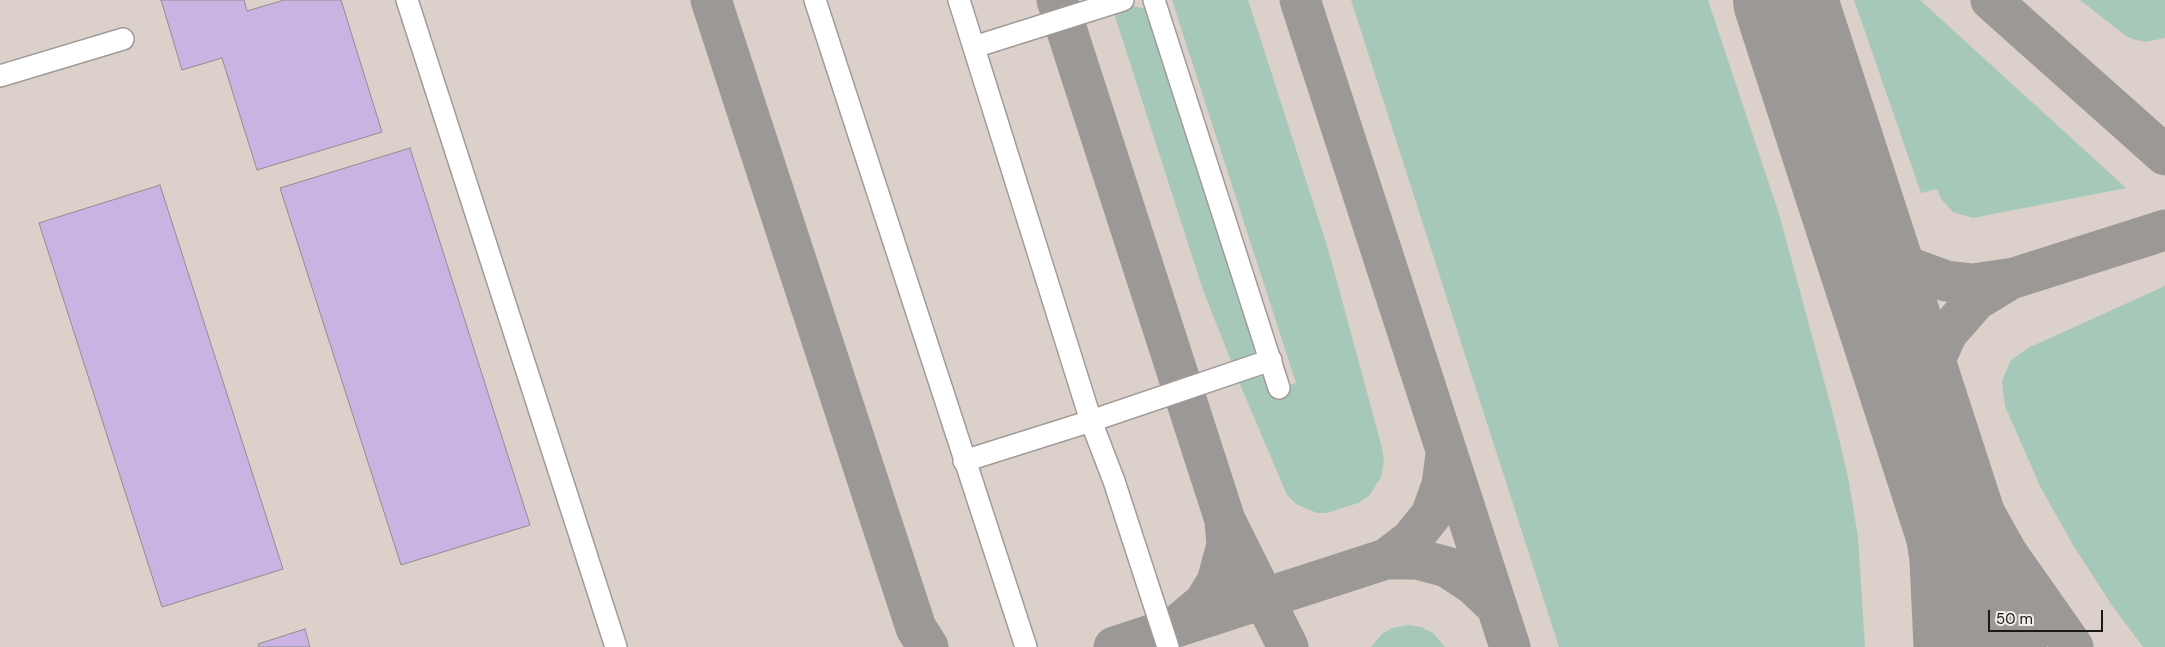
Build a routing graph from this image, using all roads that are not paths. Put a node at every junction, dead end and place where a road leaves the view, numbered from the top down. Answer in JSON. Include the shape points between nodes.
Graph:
{"nodes":[{"id":1,"x":407,"y":0,"type":"edge"},
{"id":2,"x":815,"y":0,"type":"edge"},
{"id":3,"x":959,"y":0,"type":"edge"},
{"id":4,"x":1123,"y":0,"type":"edge"},
{"id":5,"x":1154,"y":0,"type":"edge"},
{"id":6,"x":123,"y":39,"type":"dead end"},
{"id":7,"x":974,"y":47,"type":"junction"},
{"id":8,"x":0,"y":76,"type":"edge"},
{"id":9,"x":1271,"y":360,"type":"junction"},
{"id":10,"x":1279,"y":388,"type":"dead end"},
{"id":11,"x":1092,"y":421,"type":"junction"},
{"id":12,"x":964,"y":461,"type":"junction"},
{"id":13,"x":616,"y":647,"type":"edge"},
{"id":14,"x":1026,"y":647,"type":"edge"},
{"id":15,"x":1168,"y":647,"type":"edge"}],
"edges":[{"from":1,"to":13,"type":"lane"},
{"from":2,"to":12,"type":"lane"},
{"from":3,"to":7,"type":"lane"},
{"from":4,"to":7,"type":"lane"},
{"from":5,"to":9,"type":"lane"},
{"from":6,"to":8,"type":"lane"},
{"from":7,"to":11,"type":"lane"},
{"from":9,"to":10,"type":"lane"},
{"from":9,"to":11,"type":"lane"},
{"from":11,"to":12,"type":"lane"},
{"from":11,"to":15,"type":"lane"},
{"from":12,"to":14,"type":"lane"}]}
